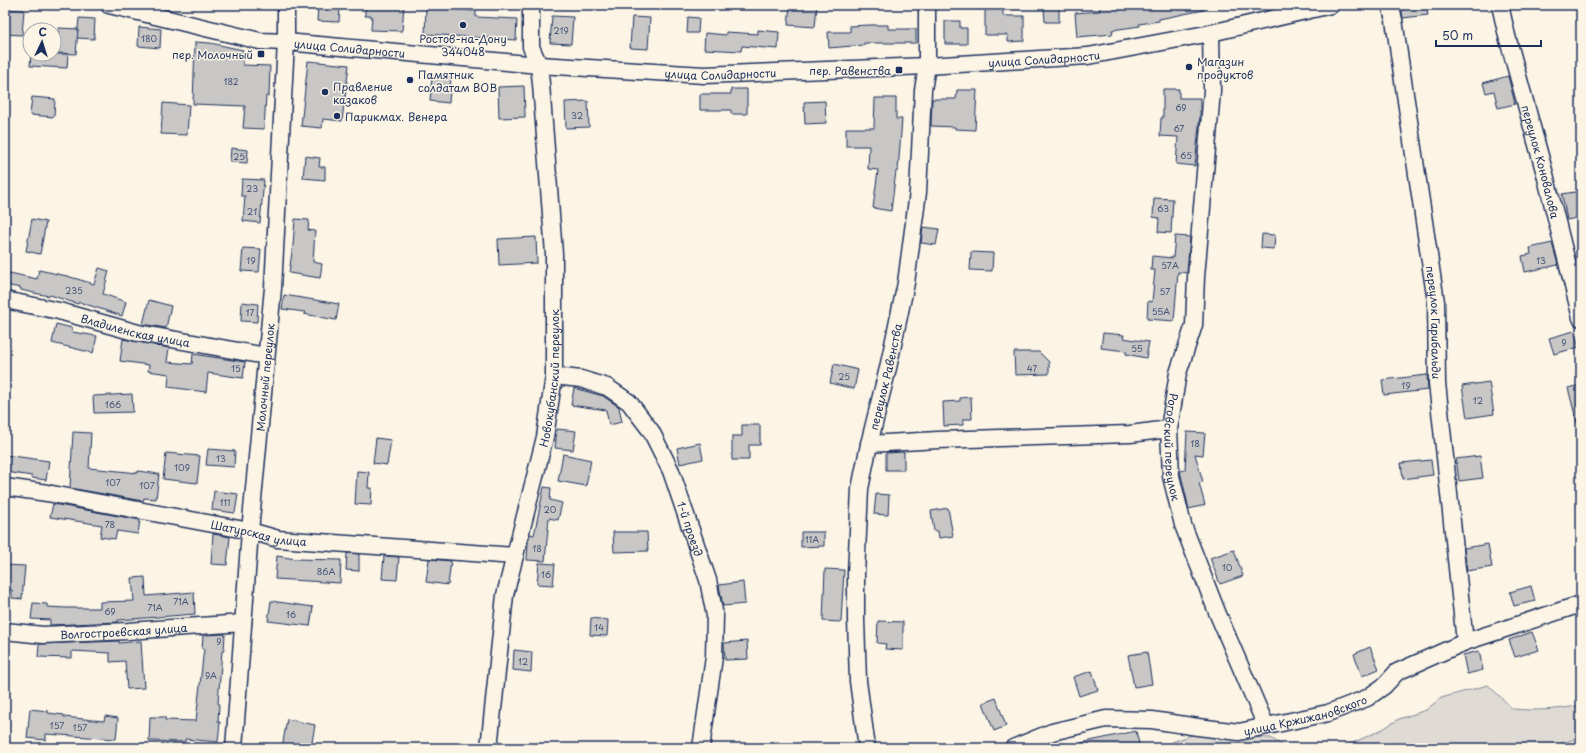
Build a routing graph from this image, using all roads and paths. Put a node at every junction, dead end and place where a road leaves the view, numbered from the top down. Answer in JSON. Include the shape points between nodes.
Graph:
{"nodes":[{"id":1,"x":109,"y":5,"type":"edge"},
{"id":2,"x":286,"y":5,"type":"edge"},
{"id":3,"x":531,"y":5,"type":"edge"},
{"id":4,"x":927,"y":5,"type":"edge"},
{"id":5,"x":1331,"y":5,"type":"edge"},
{"id":6,"x":1390,"y":5,"type":"edge"},
{"id":7,"x":1500,"y":5,"type":"edge"},
{"id":8,"x":1211,"y":33,"type":"junction"},
{"id":9,"x":286,"y":42,"type":"junction"},
{"id":10,"x":539,"y":65,"type":"junction"},
{"id":11,"x":927,"y":66,"type":"junction"},
{"id":12,"x":5,"y":300,"type":"edge"},
{"id":13,"x":1581,"y":318,"type":"edge"},
{"id":14,"x":266,"y":356,"type":"junction"},
{"id":15,"x":554,"y":376,"type":"junction"},
{"id":16,"x":1169,"y":429,"type":"junction"},
{"id":17,"x":869,"y":444,"type":"junction"},
{"id":18,"x":5,"y":487,"type":"edge"},
{"id":19,"x":250,"y":531,"type":"junction"},
{"id":20,"x":515,"y":556,"type":"junction"},
{"id":21,"x":1581,"y":604,"type":"edge"},
{"id":22,"x":243,"y":623,"type":"junction"},
{"id":23,"x":5,"y":631,"type":"edge"},
{"id":24,"x":1465,"y":642,"type":"junction"},
{"id":25,"x":1266,"y":726,"type":"junction"},
{"id":26,"x":234,"y":748,"type":"edge"},
{"id":27,"x":489,"y":748,"type":"edge"},
{"id":28,"x":701,"y":748,"type":"edge"},
{"id":29,"x":867,"y":748,"type":"edge"},
{"id":30,"x":1013,"y":748,"type":"edge"}],
"edges":[{"from":1,"to":9,"type":"street","name":"улица Солидарности","via":[[260,41]]},
{"from":2,"to":9,"type":"street","name":"Молочный переулок"},
{"from":3,"to":10,"type":"street","name":"Новокубанский переулок","via":[[531,47]]},
{"from":4,"to":11,"type":"street","name":"переулок Равенства"},
{"from":5,"to":8,"type":"street","name":"улица Солидарности"},
{"from":6,"to":24,"type":"street","name":"переулок Гарибальди","via":[[1436,302],[1437,383]]},
{"from":7,"to":13,"type":"street","name":"переулок Коновалова"},
{"from":8,"to":11,"type":"street","name":"улица Солидарности","via":[[1088,56]]},
{"from":8,"to":16,"type":"street","name":"Роговский переулок","via":[[1212,90],[1194,325],[1178,373]]},
{"from":9,"to":10,"type":"street","name":"улица Солидарности"},
{"from":9,"to":14,"type":"street","name":"Молочный переулок"},
{"from":10,"to":11,"type":"street","name":"улица Солидарности","via":[[704,75]]},
{"from":10,"to":15,"type":"street","name":"Новокубанский переулок","via":[[554,254]]},
{"from":11,"to":17,"type":"street","name":"переулок Равенства","via":[[922,90],[918,192],[906,283]]},
{"from":12,"to":14,"type":"street","name":"Владиленская улица","via":[[59,311],[138,333]]},
{"from":14,"to":19,"type":"street","name":"Молочный переулок"},
{"from":15,"to":20,"type":"street","name":"Новокубанский переулок","via":[[545,437]]},
{"from":15,"to":28,"type":"street","name":"1-й проезд","via":[[581,379],[607,387],[629,402],[650,431],[671,471],[708,580],[715,616],[714,657]]},
{"from":16,"to":17,"type":"street","via":[[1130,434]]},
{"from":16,"to":25,"type":"street","name":"Роговский переулок","via":[[1170,476],[1183,525]]},
{"from":17,"to":29,"type":"street","name":"переулок Равенства","via":[[860,489],[856,574],[858,682]]},
{"from":18,"to":19,"type":"street","name":"Шатурская улица"},
{"from":19,"to":20,"type":"street","name":"Шатурская улица","via":[[278,539]]},
{"from":19,"to":22,"type":"street","name":"Молочный переулок"},
{"from":20,"to":27,"type":"street","name":"Новокубанский переулок","via":[[505,595]]},
{"from":21,"to":24,"type":"street","name":"улица Кржижановского"},
{"from":22,"to":23,"type":"street","name":"Волгостроевская улица","via":[[43,634]]},
{"from":22,"to":26,"type":"street","name":"Молочный переулок"},
{"from":24,"to":25,"type":"street","name":"улица Кржижановского","via":[[1397,672],[1384,686],[1367,698],[1328,713]]},
{"from":25,"to":30,"type":"street","name":"улица Кржижановского","via":[[1239,732],[1152,720],[1106,719],[1052,732]]}]}
